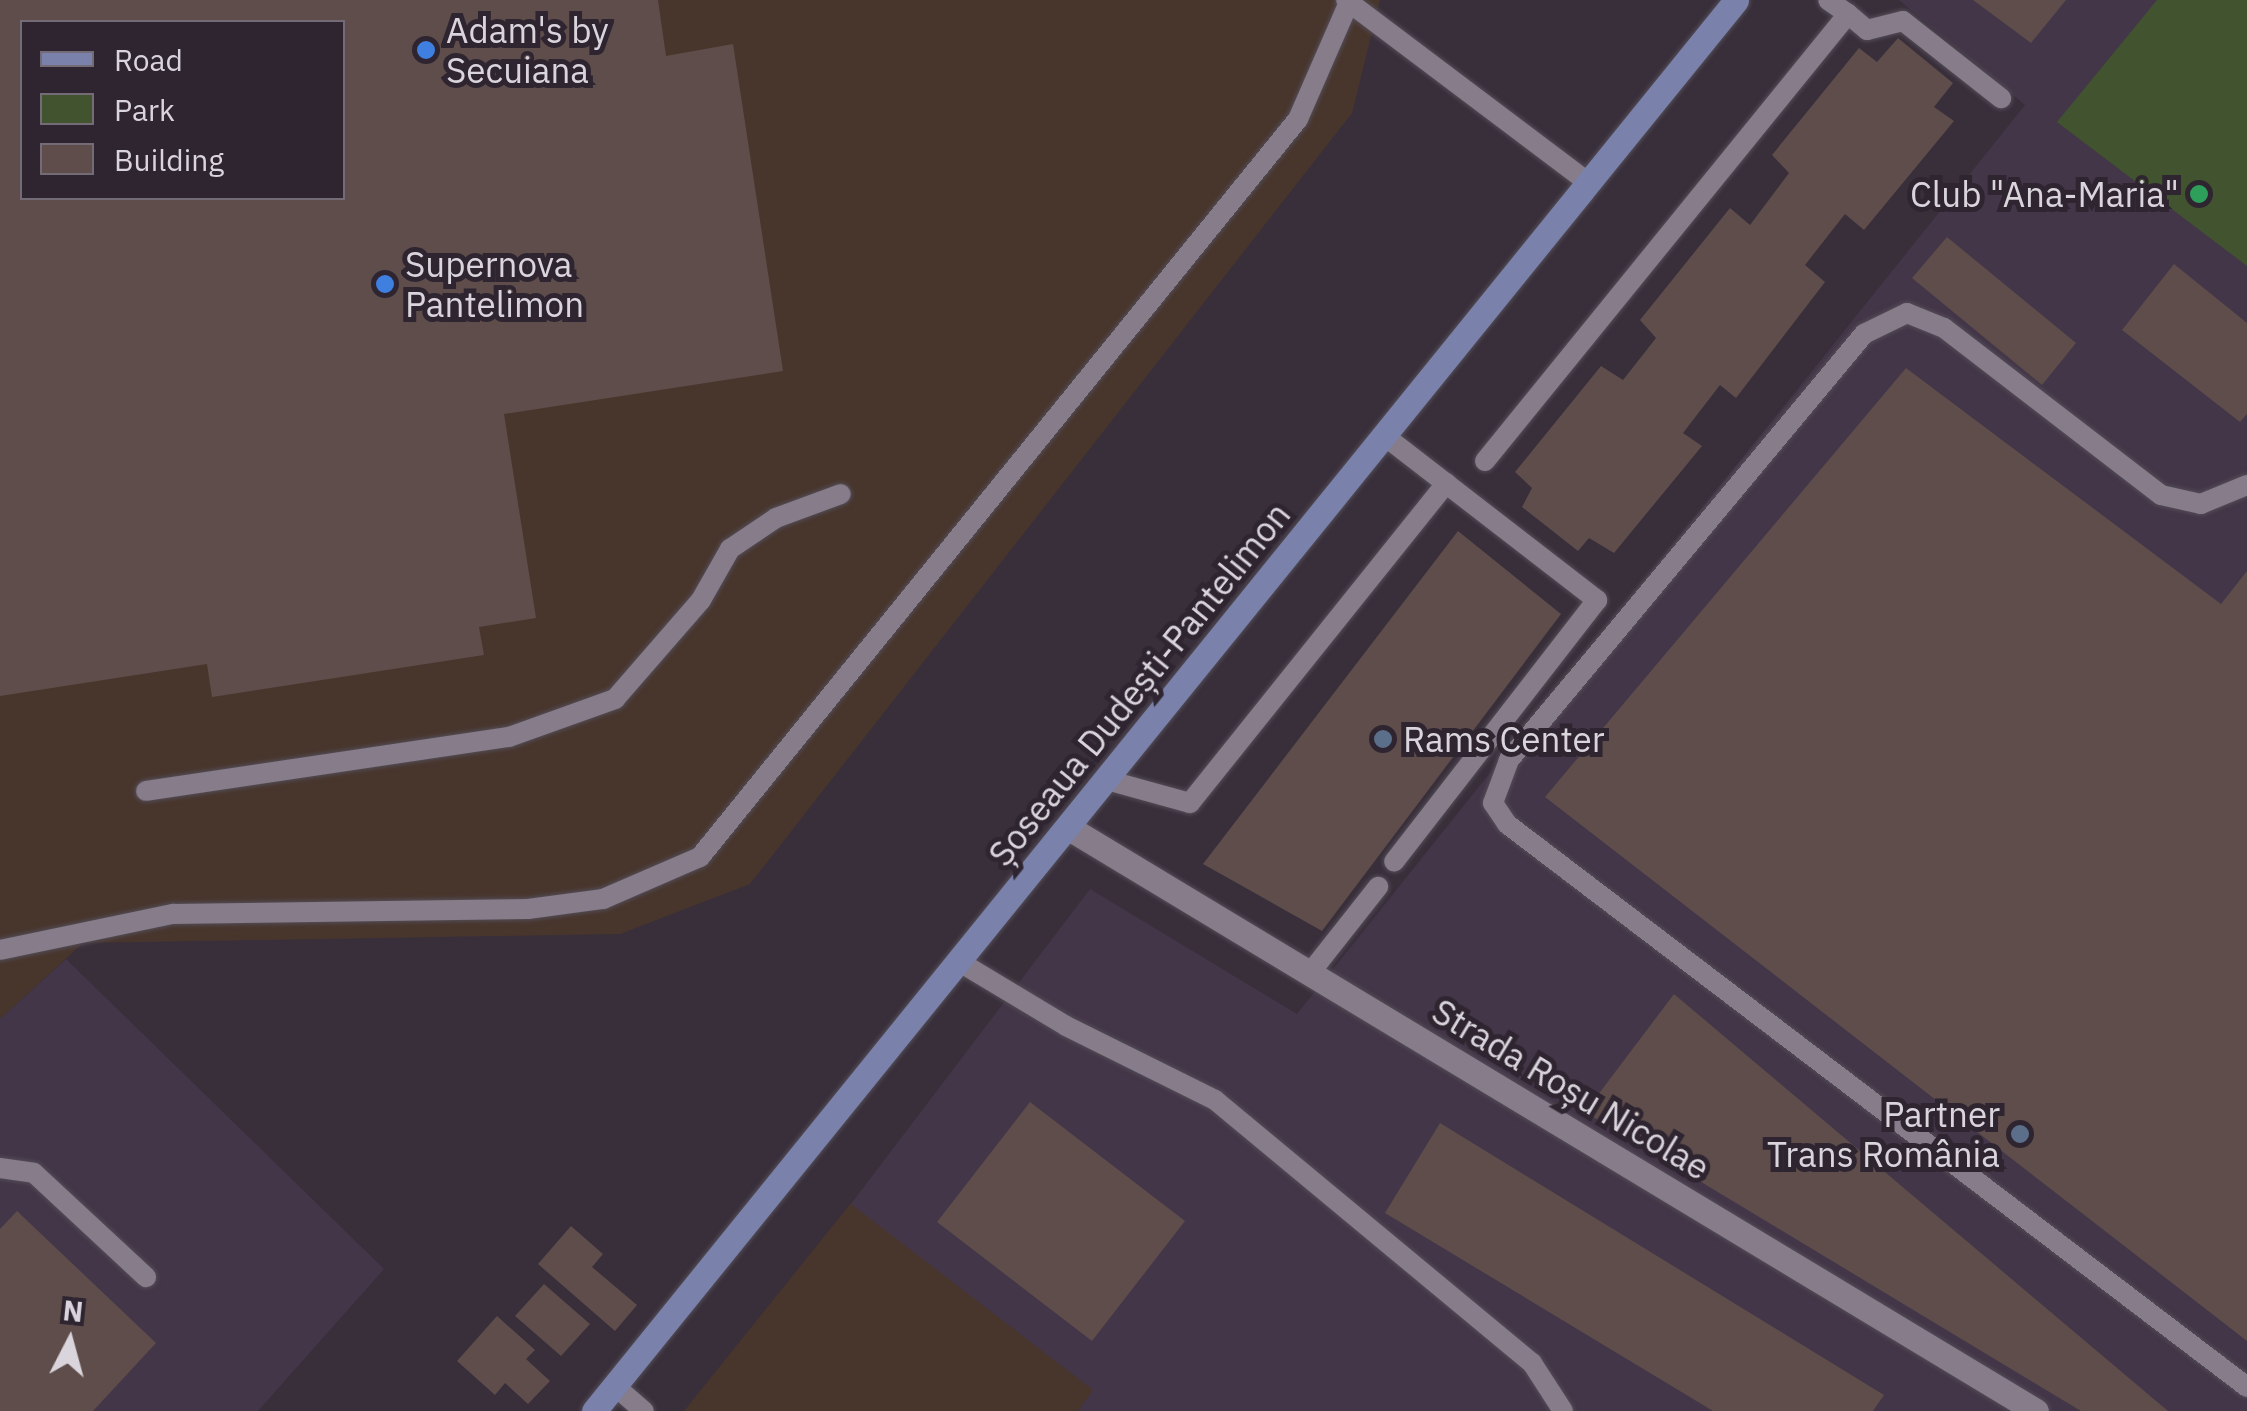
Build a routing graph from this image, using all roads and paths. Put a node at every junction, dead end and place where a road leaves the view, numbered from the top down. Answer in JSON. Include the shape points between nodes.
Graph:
{"nodes":[{"id":1,"x":1736,"y":0,"type":"edge"},
{"id":2,"x":1828,"y":0,"type":"edge"},
{"id":3,"x":1348,"y":1,"type":"edge"},
{"id":4,"x":1848,"y":14,"type":"junction"},
{"id":5,"x":2001,"y":98,"type":"dead end"},
{"id":6,"x":1588,"y":183,"type":"junction"},
{"id":7,"x":1386,"y":437,"type":"junction"},
{"id":8,"x":1484,"y":462,"type":"dead end"},
{"id":9,"x":1446,"y":483,"type":"junction"},
{"id":10,"x":2247,"y":485,"type":"edge"},
{"id":11,"x":841,"y":494,"type":"dead end"},
{"id":12,"x":1107,"y":780,"type":"junction"},
{"id":13,"x":146,"y":791,"type":"dead end"},
{"id":14,"x":1069,"y":828,"type":"junction"},
{"id":15,"x":1394,"y":862,"type":"dead end"},
{"id":16,"x":1378,"y":888,"type":"dead end"},
{"id":17,"x":2,"y":946,"type":"edge"},
{"id":18,"x":958,"y":961,"type":"junction"},
{"id":19,"x":1310,"y":973,"type":"junction"},
{"id":20,"x":0,"y":1168,"type":"edge"},
{"id":21,"x":146,"y":1277,"type":"dead end"},
{"id":22,"x":615,"y":1386,"type":"junction"},
{"id":23,"x":2247,"y":1387,"type":"edge"},
{"id":24,"x":594,"y":1411,"type":"edge"},
{"id":25,"x":644,"y":1411,"type":"edge"},
{"id":26,"x":1563,"y":1411,"type":"edge"},
{"id":27,"x":2036,"y":1411,"type":"edge"}],
"edges":[{"from":1,"to":6,"type":"street","name":"Șoseaua Dudești-Pantelimon"},
{"from":2,"to":4,"type":"lane"},
{"from":3,"to":6,"type":"lane"},
{"from":3,"to":17,"type":"lane","via":[[1298,119],[700,857],[603,898],[528,909],[173,914]]},
{"from":4,"to":5,"type":"lane","via":[[1867,30],[1903,21]]},
{"from":4,"to":8,"type":"lane"},
{"from":6,"to":7,"type":"street","name":"Șoseaua Dudești-Pantelimon"},
{"from":7,"to":9,"type":"lane"},
{"from":7,"to":12,"type":"street","name":"Șoseaua Dudești-Pantelimon"},
{"from":9,"to":12,"type":"lane","via":[[1190,803]]},
{"from":9,"to":15,"type":"lane","via":[[1597,600]]},
{"from":10,"to":23,"type":"lane","via":[[2200,504],[2161,495],[1944,328],[1908,313],[1864,334],[1509,760],[1493,802],[1507,824]]},
{"from":11,"to":13,"type":"lane","via":[[776,518],[730,548],[701,600],[615,698],[509,737]]},
{"from":12,"to":14,"type":"street","name":"Șoseaua Dudești-Pantelimon"},
{"from":14,"to":18,"type":"street","name":"Șoseaua Dudești-Pantelimon"},
{"from":14,"to":19,"type":"street","name":"Strada Roșu Nicolae"},
{"from":16,"to":19,"type":"lane"},
{"from":18,"to":22,"type":"street","name":"Șoseaua Dudești-Pantelimon"},
{"from":18,"to":26,"type":"lane","via":[[1066,1026],[1216,1100],[1532,1363]]},
{"from":19,"to":27,"type":"street","name":"Strada Roșu Nicolae"},
{"from":20,"to":21,"type":"lane","via":[[34,1173]]},
{"from":22,"to":24,"type":"street","name":"Șoseaua Dudești-Pantelimon"},
{"from":22,"to":25,"type":"lane"}]}
